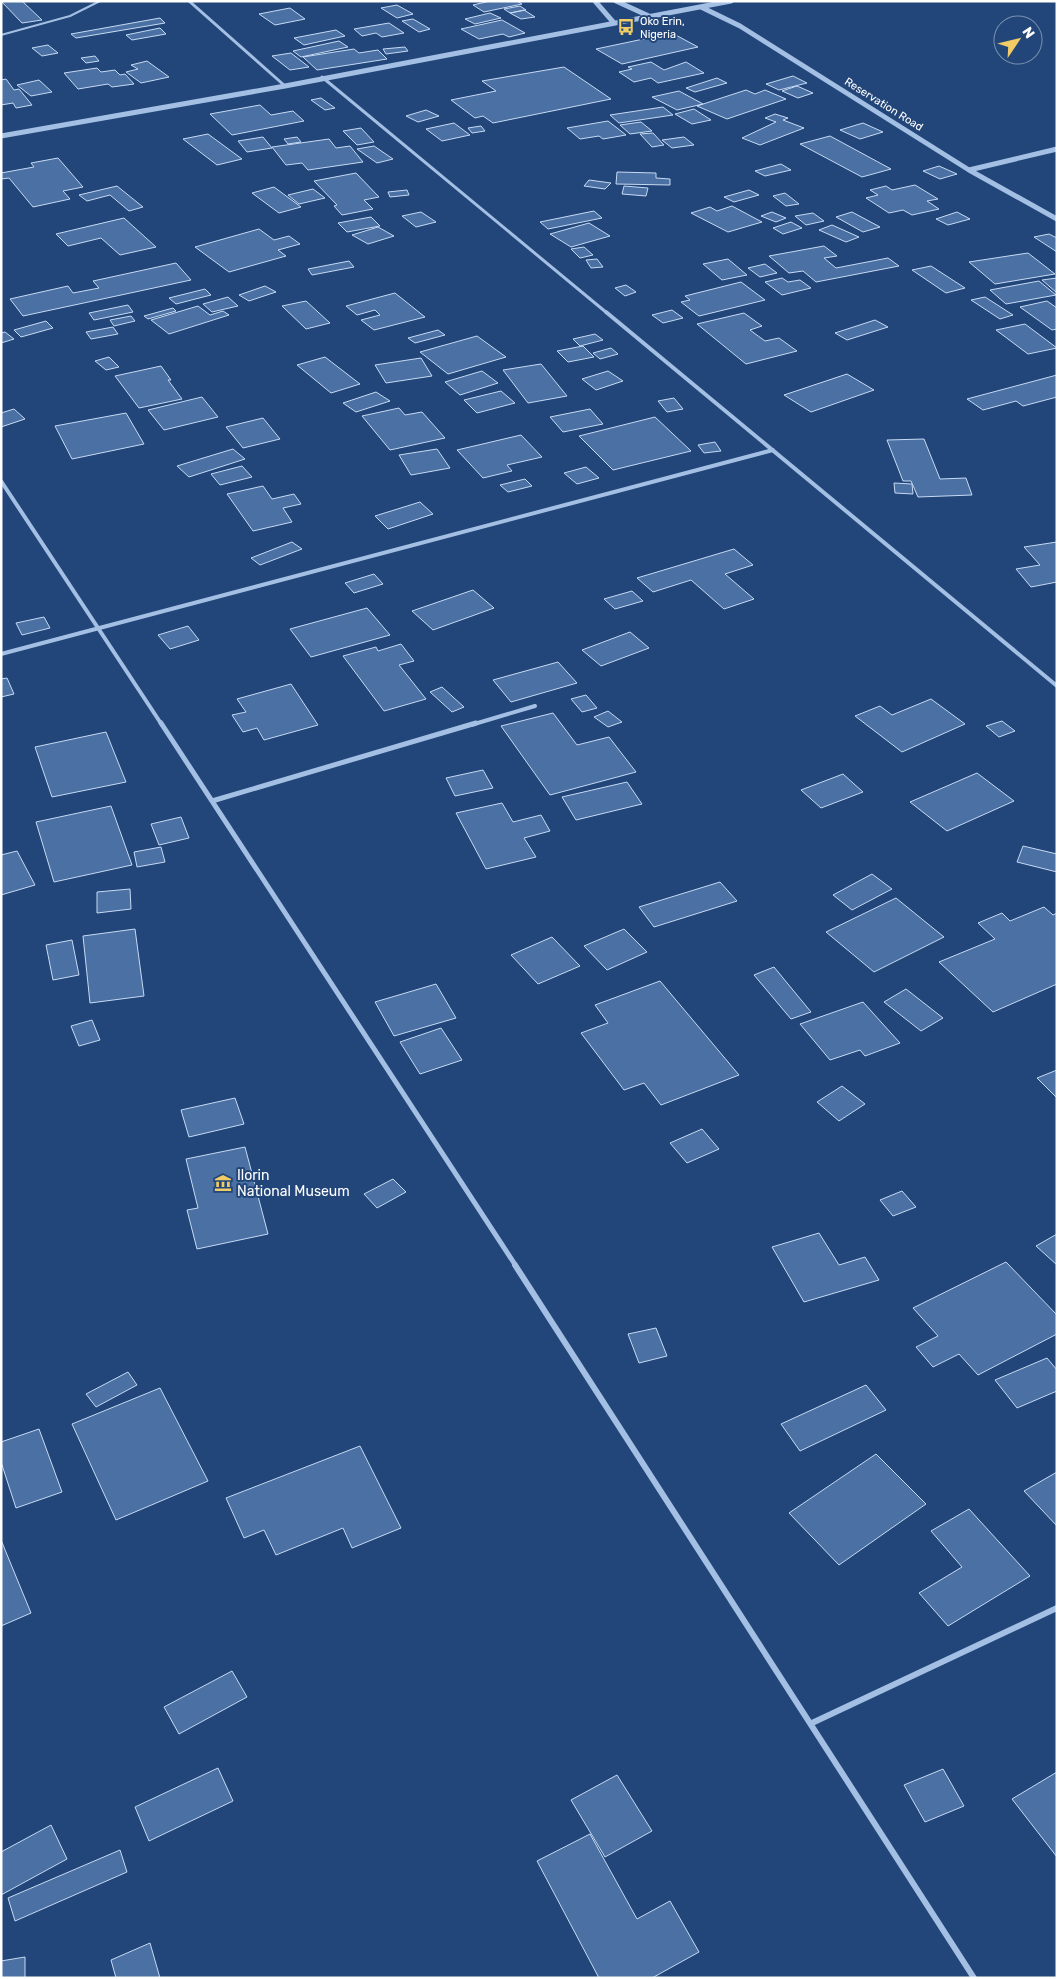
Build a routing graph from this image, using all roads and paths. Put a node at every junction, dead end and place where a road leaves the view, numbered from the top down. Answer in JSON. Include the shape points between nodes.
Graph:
{"nodes":[{"id":1,"x":100,"y":1,"type":"edge"},
{"id":2,"x":188,"y":1,"type":"edge"},
{"id":3,"x":595,"y":1,"type":"edge"},
{"id":4,"x":616,"y":1,"type":"edge"},
{"id":5,"x":731,"y":1,"type":"edge"},
{"id":6,"x":701,"y":7,"type":"junction"},
{"id":7,"x":651,"y":17,"type":"junction"},
{"id":8,"x":614,"y":23,"type":"junction"},
{"id":9,"x":1,"y":35,"type":"edge"},
{"id":10,"x":322,"y":77,"type":"junction"},
{"id":11,"x":285,"y":86,"type":"junction"},
{"id":12,"x":1,"y":136,"type":"edge"},
{"id":13,"x":1057,"y":149,"type":"edge"},
{"id":14,"x":970,"y":170,"type":"junction"},
{"id":15,"x":1057,"y":219,"type":"edge"},
{"id":16,"x":773,"y":450,"type":"junction"},
{"id":17,"x":1,"y":481,"type":"edge"},
{"id":18,"x":96,"y":628,"type":"junction"},
{"id":19,"x":1,"y":654,"type":"edge"},
{"id":20,"x":1057,"y":686,"type":"edge"},
{"id":21,"x":535,"y":706,"type":"dead end"},
{"id":22,"x":212,"y":801,"type":"junction"},
{"id":23,"x":1057,"y":1608,"type":"edge"},
{"id":24,"x":812,"y":1724,"type":"junction"},
{"id":25,"x":974,"y":1978,"type":"edge"}],
"edges":[{"from":1,"to":9,"type":"lane","via":[[70,16]]},
{"from":2,"to":11,"type":"street"},
{"from":3,"to":8,"type":"street"},
{"from":4,"to":7,"type":"street"},
{"from":5,"to":6,"type":"street"},
{"from":6,"to":7,"type":"street"},
{"from":6,"to":14,"type":"street","name":"Reservation Road","via":[[740,26]]},
{"from":7,"to":8,"type":"street"},
{"from":8,"to":10,"type":"street"},
{"from":10,"to":11,"type":"street"},
{"from":10,"to":16,"type":"street"},
{"from":11,"to":12,"type":"street"},
{"from":13,"to":14,"type":"street"},
{"from":14,"to":15,"type":"street","name":"Reservation Road"},
{"from":16,"to":18,"type":"street"},
{"from":16,"to":20,"type":"street"},
{"from":17,"to":18,"type":"street"},
{"from":18,"to":19,"type":"street"},
{"from":18,"to":22,"type":"street"},
{"from":21,"to":22,"type":"street"},
{"from":22,"to":24,"type":"street"},
{"from":23,"to":24,"type":"street"},
{"from":24,"to":25,"type":"street"}]}
